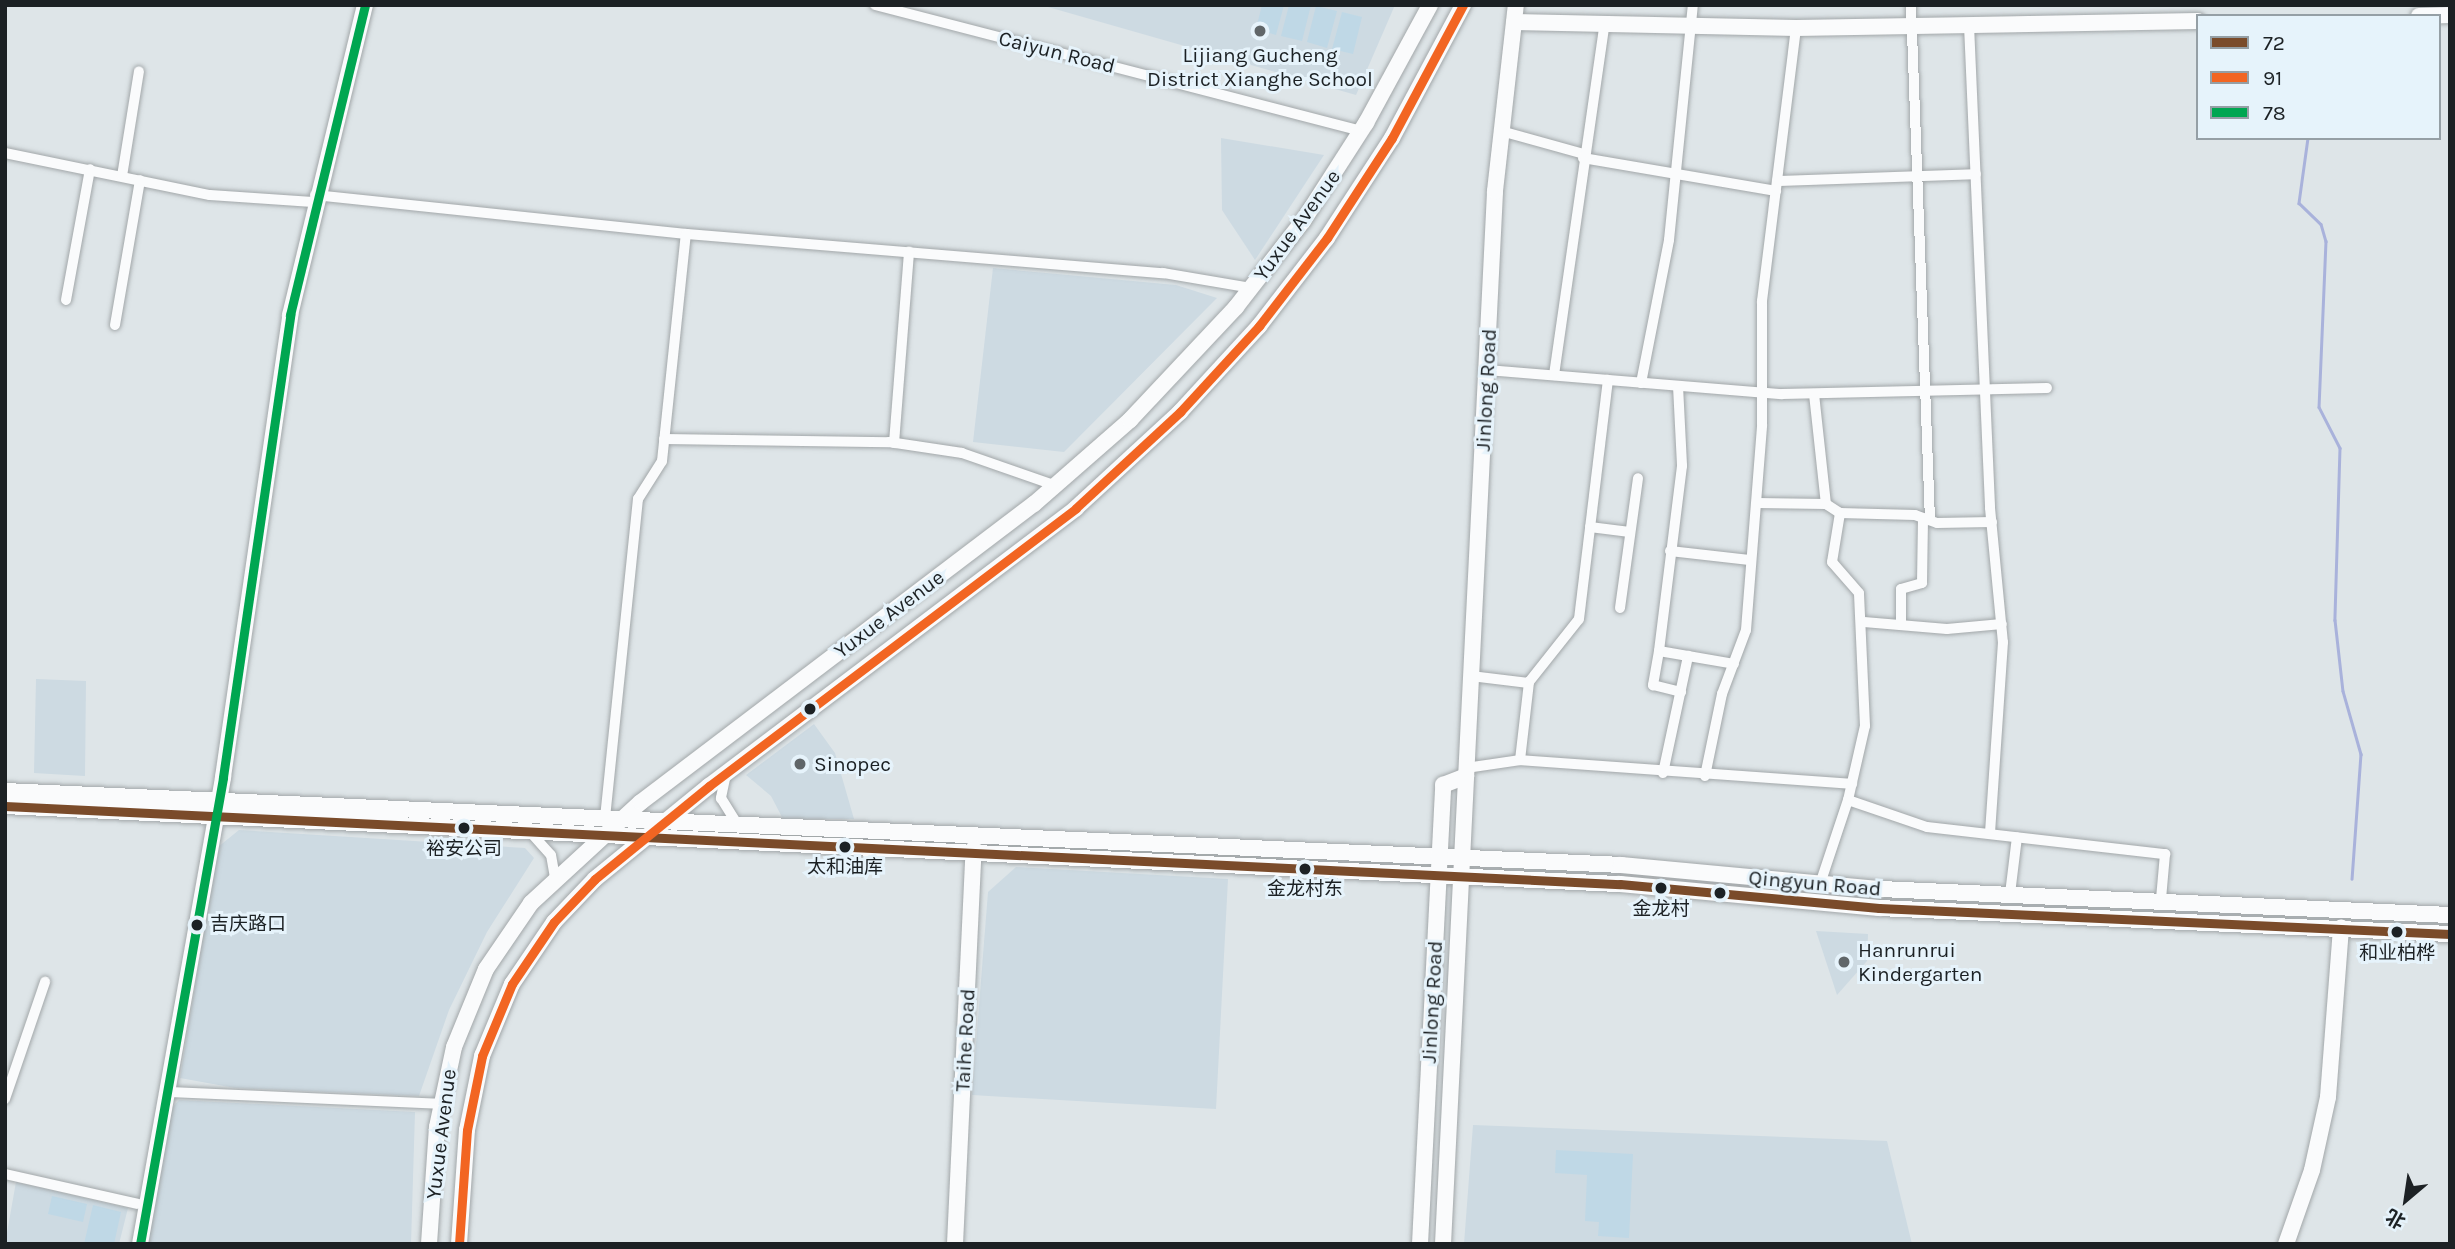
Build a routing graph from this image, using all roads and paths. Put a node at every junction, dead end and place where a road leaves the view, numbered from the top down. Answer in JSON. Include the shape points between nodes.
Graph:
{"nodes":[{"id":1,"x":365,"y":5,"type":"edge"},
{"id":2,"x":875,"y":5,"type":"edge"},
{"id":3,"x":1430,"y":5,"type":"edge"},
{"id":4,"x":1462,"y":5,"type":"edge"},
{"id":5,"x":1693,"y":5,"type":"edge"},
{"id":6,"x":1911,"y":5,"type":"edge"},
{"id":7,"x":1515,"y":14,"type":"edge"},
{"id":8,"x":2196,"y":21,"type":"edge"},
{"id":9,"x":1969,"y":26,"type":"junction"},
{"id":10,"x":1911,"y":27,"type":"junction"},
{"id":11,"x":1604,"y":28,"type":"junction"},
{"id":12,"x":1693,"y":28,"type":"junction"},
{"id":13,"x":1796,"y":28,"type":"junction"},
{"id":14,"x":139,"y":71,"type":"dead end"},
{"id":15,"x":1362,"y":131,"type":"junction"},
{"id":16,"x":1501,"y":131,"type":"junction"},
{"id":17,"x":5,"y":153,"type":"edge"},
{"id":18,"x":1584,"y":156,"type":"junction"},
{"id":19,"x":90,"y":169,"type":"junction"},
{"id":20,"x":1677,"y":174,"type":"junction"},
{"id":21,"x":1976,"y":174,"type":"junction"},
{"id":22,"x":122,"y":176,"type":"junction"},
{"id":23,"x":1915,"y":176,"type":"junction"},
{"id":24,"x":140,"y":180,"type":"junction"},
{"id":25,"x":1777,"y":186,"type":"junction"},
{"id":26,"x":314,"y":199,"type":"junction"},
{"id":27,"x":686,"y":234,"type":"junction"},
{"id":28,"x":909,"y":252,"type":"junction"},
{"id":29,"x":1252,"y":288,"type":"junction"},
{"id":30,"x":66,"y":300,"type":"dead end"},
{"id":31,"x":115,"y":325,"type":"dead end"},
{"id":32,"x":1487,"y":370,"type":"junction"},
{"id":33,"x":1554,"y":375,"type":"junction"},
{"id":34,"x":1608,"y":380,"type":"junction"},
{"id":35,"x":1641,"y":383,"type":"junction"},
{"id":36,"x":1678,"y":386,"type":"junction"},
{"id":37,"x":2047,"y":388,"type":"dead end"},
{"id":38,"x":1986,"y":391,"type":"junction"},
{"id":39,"x":1762,"y":393,"type":"junction"},
{"id":40,"x":1814,"y":394,"type":"junction"},
{"id":41,"x":1927,"y":394,"type":"junction"},
{"id":42,"x":664,"y":439,"type":"junction"},
{"id":43,"x":894,"y":443,"type":"junction"},
{"id":44,"x":1638,"y":478,"type":"dead end"},
{"id":45,"x":1057,"y":486,"type":"junction"},
{"id":46,"x":1757,"y":503,"type":"junction"},
{"id":47,"x":1826,"y":504,"type":"junction"},
{"id":48,"x":1840,"y":513,"type":"junction"},
{"id":49,"x":1927,"y":519,"type":"junction"},
{"id":50,"x":1992,"y":522,"type":"junction"},
{"id":51,"x":1590,"y":527,"type":"junction"},
{"id":52,"x":1630,"y":532,"type":"junction"},
{"id":53,"x":1670,"y":551,"type":"junction"},
{"id":54,"x":1749,"y":560,"type":"junction"},
{"id":55,"x":1620,"y":608,"type":"dead end"},
{"id":56,"x":1864,"y":622,"type":"junction"},
{"id":57,"x":2003,"y":624,"type":"junction"},
{"id":58,"x":1901,"y":625,"type":"junction"},
{"id":59,"x":1660,"y":651,"type":"junction"},
{"id":60,"x":1688,"y":656,"type":"junction"},
{"id":61,"x":1734,"y":664,"type":"junction"},
{"id":62,"x":1471,"y":677,"type":"junction"},
{"id":63,"x":1529,"y":683,"type":"junction"},
{"id":64,"x":1681,"y":692,"type":"junction"},
{"id":65,"x":1520,"y":760,"type":"junction"},
{"id":66,"x":1466,"y":772,"type":"junction"},
{"id":67,"x":727,"y":773,"type":"junction"},
{"id":68,"x":1663,"y":773,"type":"junction"},
{"id":69,"x":1705,"y":776,"type":"junction"},
{"id":70,"x":1852,"y":784,"type":"junction"},
{"id":71,"x":5,"y":791,"type":"edge"},
{"id":72,"x":214,"y":800,"type":"junction"},
{"id":73,"x":1848,"y":800,"type":"junction"},
{"id":74,"x":5,"y":806,"type":"edge"},
{"id":75,"x":211,"y":817,"type":"junction"},
{"id":76,"x":613,"y":819,"type":"junction"},
{"id":77,"x":665,"y":821,"type":"junction"},
{"id":78,"x":737,"y":824,"type":"junction"},
{"id":79,"x":533,"y":834,"type":"junction"},
{"id":80,"x":1990,"y":834,"type":"junction"},
{"id":81,"x":974,"y":836,"type":"junction"},
{"id":82,"x":600,"y":837,"type":"junction"},
{"id":83,"x":2017,"y":837,"type":"junction"},
{"id":84,"x":643,"y":839,"type":"junction"},
{"id":85,"x":973,"y":855,"type":"junction"},
{"id":86,"x":1439,"y":858,"type":"junction"},
{"id":87,"x":1461,"y":859,"type":"junction"},
{"id":88,"x":555,"y":877,"type":"junction"},
{"id":89,"x":1438,"y":877,"type":"junction"},
{"id":90,"x":1460,"y":878,"type":"junction"},
{"id":91,"x":1821,"y":884,"type":"junction"},
{"id":92,"x":2010,"y":894,"type":"junction"},
{"id":93,"x":2161,"y":899,"type":"junction"},
{"id":94,"x":2450,"y":915,"type":"edge"},
{"id":95,"x":2341,"y":927,"type":"junction"},
{"id":96,"x":2450,"y":934,"type":"edge"},
{"id":97,"x":45,"y":982,"type":"dead end"},
{"id":98,"x":169,"y":1092,"type":"junction"},
{"id":99,"x":5,"y":1099,"type":"edge"},
{"id":100,"x":440,"y":1104,"type":"junction"},
{"id":101,"x":5,"y":1174,"type":"edge"},
{"id":102,"x":138,"y":1204,"type":"junction"},
{"id":103,"x":130,"y":1244,"type":"edge"},
{"id":104,"x":140,"y":1244,"type":"edge"},
{"id":105,"x":429,"y":1244,"type":"edge"},
{"id":106,"x":459,"y":1244,"type":"edge"},
{"id":107,"x":956,"y":1244,"type":"edge"},
{"id":108,"x":1420,"y":1244,"type":"edge"},
{"id":109,"x":1443,"y":1244,"type":"edge"},
{"id":110,"x":2286,"y":1244,"type":"edge"}],
"edges":[{"from":1,"to":26,"type":"main road"},
{"from":2,"to":15,"type":"street","name":"Caiyun Road"},
{"from":3,"to":15,"type":"main road","name":"Yuxue Avenue"},
{"from":4,"to":67,"type":"main road","name":"Yuxue Avenue","via":[[1392,138],[1327,238],[1259,326],[1180,412],[1053,527]]},
{"from":5,"to":12,"type":"street"},
{"from":6,"to":10,"type":"street"},
{"from":7,"to":11,"type":"main road"},
{"from":7,"to":16,"type":"main road","name":"Jinlong Road"},
{"from":8,"to":9,"type":"main road"},
{"from":9,"to":10,"type":"main road"},
{"from":9,"to":21,"type":"street"},
{"from":10,"to":13,"type":"main road"},
{"from":10,"to":23,"type":"street"},
{"from":11,"to":12,"type":"main road"},
{"from":11,"to":18,"type":"street"},
{"from":12,"to":13,"type":"main road"},
{"from":12,"to":20,"type":"street"},
{"from":13,"to":25,"type":"street"},
{"from":14,"to":22,"type":"street"},
{"from":15,"to":29,"type":"main road","name":"Yuxue Avenue"},
{"from":16,"to":18,"type":"street"},
{"from":16,"to":32,"type":"main road","name":"Jinlong Road"},
{"from":17,"to":19,"type":"street"},
{"from":18,"to":20,"type":"street"},
{"from":18,"to":33,"type":"street"},
{"from":19,"to":22,"type":"street"},
{"from":19,"to":30,"type":"street"},
{"from":20,"to":25,"type":"street"},
{"from":20,"to":35,"type":"street"},
{"from":21,"to":23,"type":"street"},
{"from":21,"to":38,"type":"street"},
{"from":22,"to":24,"type":"street"},
{"from":23,"to":25,"type":"street"},
{"from":23,"to":41,"type":"street"},
{"from":24,"to":26,"type":"street","via":[[232,198]]},
{"from":24,"to":31,"type":"street"},
{"from":25,"to":39,"type":"street","via":[[1762,301]]},
{"from":26,"to":27,"type":"street"},
{"from":26,"to":72,"type":"main road","via":[[279,380]]},
{"from":27,"to":28,"type":"street"},
{"from":27,"to":42,"type":"street"},
{"from":28,"to":29,"type":"street","via":[[1163,274]]},
{"from":28,"to":43,"type":"street"},
{"from":29,"to":45,"type":"main road","name":"Yuxue Avenue","via":[[1159,392]]},
{"from":32,"to":33,"type":"street"},
{"from":32,"to":62,"type":"main road","name":"Jinlong Road"},
{"from":33,"to":34,"type":"street"},
{"from":34,"to":35,"type":"street"},
{"from":34,"to":51,"type":"street"},
{"from":35,"to":36,"type":"street"},
{"from":36,"to":39,"type":"street"},
{"from":36,"to":53,"type":"street","via":[[1682,466]]},
{"from":37,"to":38,"type":"street"},
{"from":38,"to":41,"type":"street"},
{"from":38,"to":50,"type":"street"},
{"from":39,"to":40,"type":"street"},
{"from":39,"to":46,"type":"street"},
{"from":40,"to":41,"type":"street"},
{"from":40,"to":47,"type":"street"},
{"from":41,"to":49,"type":"street"},
{"from":42,"to":43,"type":"street"},
{"from":42,"to":76,"type":"street","via":[[662,461],[638,499]]},
{"from":43,"to":45,"type":"street","via":[[972,456]]},
{"from":44,"to":52,"type":"street"},
{"from":45,"to":76,"type":"main road","name":"Yuxue Avenue"},
{"from":46,"to":47,"type":"street"},
{"from":46,"to":54,"type":"street"},
{"from":47,"to":48,"type":"street"},
{"from":48,"to":49,"type":"street"},
{"from":48,"to":56,"type":"street","via":[[1832,562],[1857,587]]},
{"from":49,"to":50,"type":"street"},
{"from":49,"to":58,"type":"street","via":[[1922,583],[1901,589]]},
{"from":50,"to":57,"type":"street"},
{"from":51,"to":52,"type":"street"},
{"from":51,"to":63,"type":"street","via":[[1578,625],[1541,662]]},
{"from":52,"to":55,"type":"street"},
{"from":53,"to":54,"type":"street"},
{"from":53,"to":59,"type":"street"},
{"from":54,"to":61,"type":"street","via":[[1746,630]]},
{"from":56,"to":58,"type":"street"},
{"from":56,"to":70,"type":"street","via":[[1865,726]]},
{"from":57,"to":58,"type":"street","via":[[1947,629]]},
{"from":57,"to":80,"type":"street","via":[[2002,708]]},
{"from":59,"to":60,"type":"street"},
{"from":59,"to":64,"type":"street","via":[[1653,685]]},
{"from":60,"to":61,"type":"street"},
{"from":60,"to":64,"type":"street"},
{"from":61,"to":69,"type":"street","via":[[1722,694]]},
{"from":62,"to":63,"type":"street"},
{"from":62,"to":66,"type":"main road","name":"Jinlong Road"},
{"from":63,"to":65,"type":"street"},
{"from":64,"to":68,"type":"street"},
{"from":65,"to":66,"type":"street"},
{"from":65,"to":68,"type":"street"},
{"from":66,"to":86,"type":"main road","name":"Jinlong Road","via":[[1443,785]]},
{"from":66,"to":87,"type":"main road","name":"Jinlong Road"},
{"from":67,"to":77,"type":"main road","name":"Yuxue Avenue"},
{"from":67,"to":78,"type":"street","via":[[722,798]]},
{"from":68,"to":69,"type":"street"},
{"from":69,"to":70,"type":"street"},
{"from":70,"to":73,"type":"street"},
{"from":71,"to":72,"type":"main road","name":"Qingyun Road"},
{"from":72,"to":75,"type":"main road"},
{"from":72,"to":76,"type":"main road","name":"Qingyun Road"},
{"from":73,"to":80,"type":"street","via":[[1927,827]]},
{"from":73,"to":91,"type":"street"},
{"from":74,"to":75,"type":"main road","name":"Qingyun Road"},
{"from":75,"to":79,"type":"main road","name":"Qingyun Road"},
{"from":75,"to":98,"type":"main road"},
{"from":75,"to":102,"type":"main road"},
{"from":76,"to":77,"type":"main road","name":"Qingyun Road"},
{"from":76,"to":82,"type":"main road","name":"Yuxue Avenue"},
{"from":77,"to":78,"type":"main road","name":"Qingyun Road"},
{"from":77,"to":84,"type":"main road","name":"Yuxue Avenue"},
{"from":78,"to":81,"type":"main road","name":"Qingyun Road"},
{"from":79,"to":82,"type":"main road","name":"Qingyun Road"},
{"from":79,"to":88,"type":"street","via":[[551,855]]},
{"from":80,"to":83,"type":"street"},
{"from":81,"to":85,"type":"main road","name":"Taihe Road"},
{"from":81,"to":86,"type":"main road","name":"Qingyun Road"},
{"from":82,"to":84,"type":"main road","name":"Qingyun Road"},
{"from":82,"to":88,"type":"main road","name":"Yuxue Avenue"},
{"from":83,"to":92,"type":"street"},
{"from":83,"to":93,"type":"street","via":[[2165,854]]},
{"from":84,"to":85,"type":"main road","name":"Qingyun Road"},
{"from":84,"to":106,"type":"main road","name":"Yuxue Avenue","via":[[559,915],[502,1003],[471,1102]]},
{"from":85,"to":89,"type":"main road","name":"Qingyun Road"},
{"from":85,"to":107,"type":"main road","name":"Taihe Road"},
{"from":86,"to":87,"type":"main road","name":"Qingyun Road"},
{"from":86,"to":89,"type":"main road","name":"Jinlong Road"},
{"from":87,"to":90,"type":"main road","name":"Jinlong Road"},
{"from":87,"to":91,"type":"main road","name":"Qingyun Road","via":[[1621,865]]},
{"from":88,"to":100,"type":"main road","name":"Yuxue Avenue","via":[[510,930],[481,980],[454,1047]]},
{"from":89,"to":90,"type":"main road","name":"Qingyun Road"},
{"from":89,"to":108,"type":"main road","name":"Jinlong Road"},
{"from":90,"to":95,"type":"main road","name":"Qingyun Road","via":[[1620,884],[1892,909]]},
{"from":90,"to":109,"type":"main road","name":"Jinlong Road"},
{"from":91,"to":92,"type":"main road","name":"Qingyun Road"},
{"from":92,"to":93,"type":"main road","name":"Qingyun Road"},
{"from":93,"to":94,"type":"main road","name":"Qingyun Road"},
{"from":95,"to":96,"type":"main road","name":"Qingyun Road"},
{"from":95,"to":110,"type":"main road","via":[[2328,1097],[2312,1170]]},
{"from":97,"to":99,"type":"street"},
{"from":98,"to":100,"type":"street"},
{"from":98,"to":104,"type":"main road"},
{"from":100,"to":105,"type":"main road","name":"Yuxue Avenue"},
{"from":101,"to":102,"type":"street"},
{"from":102,"to":103,"type":"main road"}]}
